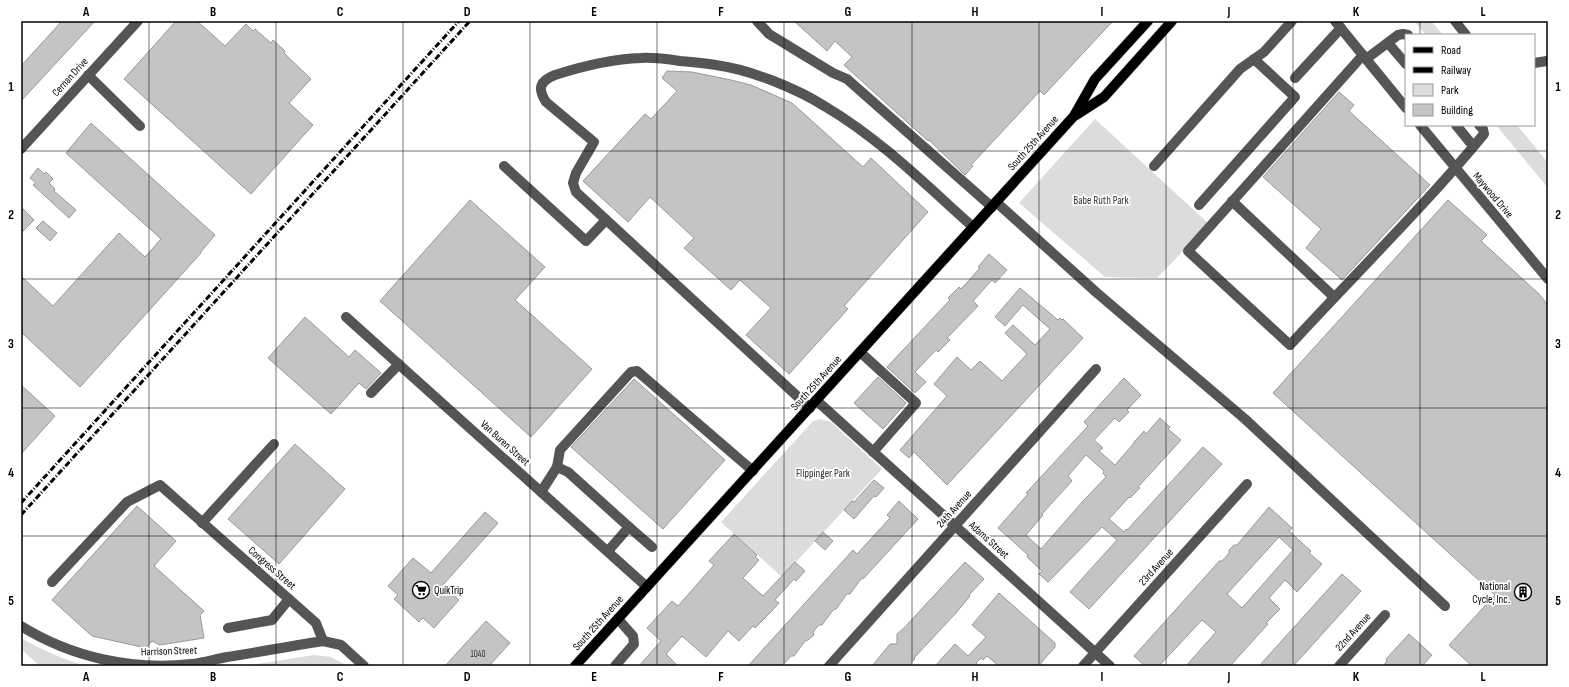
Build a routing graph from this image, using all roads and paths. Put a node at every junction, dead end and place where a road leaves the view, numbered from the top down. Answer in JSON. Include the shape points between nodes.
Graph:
{"nodes":[{"id":1,"x":138,"y":21,"type":"edge"},
{"id":2,"x":757,"y":21,"type":"edge"},
{"id":3,"x":1148,"y":21,"type":"edge"},
{"id":4,"x":1172,"y":21,"type":"edge"},
{"id":5,"x":1292,"y":21,"type":"edge"},
{"id":6,"x":1454,"y":21,"type":"edge"},
{"id":7,"x":1338,"y":25,"type":"edge"},
{"id":8,"x":1405,"y":34,"type":"edge"},
{"id":9,"x":1465,"y":34,"type":"edge"},
{"id":10,"x":1388,"y":43,"type":"junction"},
{"id":11,"x":1364,"y":57,"type":"junction"},
{"id":12,"x":1254,"y":59,"type":"junction"},
{"id":13,"x":1547,"y":61,"type":"edge"},
{"id":14,"x":1405,"y":63,"type":"edge"},
{"id":15,"x":1535,"y":63,"type":"edge"},
{"id":16,"x":88,"y":75,"type":"junction"},
{"id":17,"x":1295,"y":78,"type":"dead end"},
{"id":18,"x":1405,"y":107,"type":"edge"},
{"id":19,"x":1074,"y":116,"type":"junction"},
{"id":20,"x":140,"y":126,"type":"dead end"},
{"id":21,"x":1421,"y":126,"type":"edge"},
{"id":22,"x":1457,"y":126,"type":"edge"},
{"id":23,"x":1480,"y":126,"type":"edge"},
{"id":24,"x":1473,"y":146,"type":"junction"},
{"id":25,"x":21,"y":149,"type":"edge"},
{"id":26,"x":504,"y":166,"type":"dead end"},
{"id":27,"x":1154,"y":166,"type":"dead end"},
{"id":28,"x":1455,"y":167,"type":"junction"},
{"id":29,"x":1232,"y":201,"type":"junction"},
{"id":30,"x":994,"y":204,"type":"junction"},
{"id":31,"x":1199,"y":205,"type":"dead end"},
{"id":32,"x":606,"y":220,"type":"junction"},
{"id":33,"x":973,"y":227,"type":"junction"},
{"id":34,"x":1548,"y":279,"type":"edge"},
{"id":35,"x":1334,"y":297,"type":"junction"},
{"id":36,"x":346,"y":317,"type":"dead end"},
{"id":37,"x":860,"y":352,"type":"junction"},
{"id":38,"x":399,"y":364,"type":"junction"},
{"id":39,"x":1096,"y":369,"type":"dead end"},
{"id":40,"x":371,"y":393,"type":"dead end"},
{"id":41,"x":813,"y":404,"type":"junction"},
{"id":42,"x":274,"y":444,"type":"dead end"},
{"id":43,"x":873,"y":452,"type":"junction"},
{"id":44,"x":557,"y":467,"type":"junction"},
{"id":45,"x":752,"y":471,"type":"junction"},
{"id":46,"x":1247,"y":484,"type":"dead end"},
{"id":47,"x":541,"y":492,"type":"junction"},
{"id":48,"x":202,"y":523,"type":"junction"},
{"id":49,"x":955,"y":526,"type":"junction"},
{"id":50,"x":629,"y":527,"type":"junction"},
{"id":51,"x":652,"y":547,"type":"dead end"},
{"id":52,"x":608,"y":551,"type":"junction"},
{"id":53,"x":52,"y":582,"type":"dead end"},
{"id":54,"x":647,"y":587,"type":"junction"},
{"id":55,"x":289,"y":599,"type":"junction"},
{"id":56,"x":1445,"y":606,"type":"dead end"},
{"id":57,"x":1385,"y":615,"type":"dead end"},
{"id":58,"x":618,"y":619,"type":"junction"},
{"id":59,"x":21,"y":626,"type":"edge"},
{"id":60,"x":228,"y":628,"type":"dead end"},
{"id":61,"x":323,"y":641,"type":"junction"},
{"id":62,"x":1095,"y":652,"type":"junction"},
{"id":63,"x":364,"y":666,"type":"edge"},
{"id":64,"x":575,"y":666,"type":"edge"},
{"id":65,"x":616,"y":666,"type":"edge"},
{"id":66,"x":829,"y":666,"type":"edge"},
{"id":67,"x":1083,"y":666,"type":"edge"},
{"id":68,"x":1110,"y":666,"type":"edge"},
{"id":69,"x":1338,"y":666,"type":"edge"}],
"edges":[{"from":1,"to":16,"type":"street","name":"Cernan Drive"},
{"from":2,"to":30,"type":"street","via":[[769,34],[847,79]]},
{"from":3,"to":19,"type":"main road","name":"South 25th Avenue","via":[[1095,79]]},
{"from":4,"to":19,"type":"main road","name":"South 25th Avenue","via":[[1104,96]]},
{"from":5,"to":12,"type":"street","via":[[1264,52]]},
{"from":6,"to":9,"type":"street"},
{"from":7,"to":11,"type":"street"},
{"from":7,"to":17,"type":"street"},
{"from":8,"to":10,"type":"street","via":[[1398,35]]},
{"from":10,"to":11,"type":"street"},
{"from":10,"to":14,"type":"street"},
{"from":11,"to":18,"type":"street"},
{"from":11,"to":29,"type":"street"},
{"from":12,"to":27,"type":"street","via":[[1240,69]]},
{"from":12,"to":31,"type":"street","via":[[1295,97]]},
{"from":13,"to":15,"type":"street"},
{"from":16,"to":20,"type":"street"},
{"from":16,"to":25,"type":"street","name":"Cernan Drive"},
{"from":19,"to":30,"type":"main road","name":"South 25th Avenue"},
{"from":21,"to":28,"type":"street","name":"Maywood Drive"},
{"from":22,"to":24,"type":"street"},
{"from":23,"to":24,"type":"street","via":[[1484,134]]},
{"from":24,"to":28,"type":"street"},
{"from":26,"to":32,"type":"street","via":[[586,241]]},
{"from":28,"to":34,"type":"street","name":"Maywood Drive"},
{"from":28,"to":35,"type":"street"},
{"from":29,"to":35,"type":"street"},
{"from":29,"to":35,"type":"street","via":[[1188,251],[1290,345]]},
{"from":30,"to":33,"type":"main road","name":"South 25th Avenue"},
{"from":30,"to":56,"type":"street","via":[[1245,419]]},
{"from":32,"to":33,"type":"street","name":"Adams Street","via":[[576,192],[573,183],[594,142],[546,102],[540,88],[543,82],[552,76],[568,71],[615,60],[643,58],[718,65],[755,75],[826,106],[879,143]]},
{"from":32,"to":41,"type":"street","name":"Adams Street"},
{"from":33,"to":37,"type":"main road","name":"South 25th Avenue"},
{"from":36,"to":38,"type":"street","name":"Van Buren Street"},
{"from":37,"to":41,"type":"main road","name":"South 25th Avenue"},
{"from":37,"to":43,"type":"street","via":[[916,403]]},
{"from":38,"to":40,"type":"street"},
{"from":38,"to":47,"type":"street","name":"Van Buren Street"},
{"from":39,"to":49,"type":"street","name":"24th Avenue"},
{"from":41,"to":43,"type":"street","name":"Adams Street"},
{"from":41,"to":45,"type":"main road","name":"South 25th Avenue"},
{"from":42,"to":48,"type":"street"},
{"from":43,"to":49,"type":"street","name":"Adams Street"},
{"from":44,"to":45,"type":"street","via":[[560,450],[631,372],[637,370]]},
{"from":44,"to":47,"type":"street"},
{"from":44,"to":50,"type":"street","via":[[568,472]]},
{"from":45,"to":54,"type":"main road","name":"South 25th Avenue"},
{"from":46,"to":62,"type":"street","name":"23rd Avenue"},
{"from":47,"to":52,"type":"street","name":"Van Buren Street"},
{"from":48,"to":53,"type":"street","name":"Congress Street","via":[[160,485],[127,502]]},
{"from":48,"to":55,"type":"street","name":"Congress Street"},
{"from":49,"to":62,"type":"street","name":"Adams Street"},
{"from":49,"to":66,"type":"street","name":"24th Avenue"},
{"from":50,"to":51,"type":"street"},
{"from":50,"to":52,"type":"street"},
{"from":52,"to":54,"type":"street","name":"Van Buren Street"},
{"from":54,"to":58,"type":"main road","name":"South 25th Avenue"},
{"from":55,"to":60,"type":"street","via":[[272,620]]},
{"from":55,"to":61,"type":"street","name":"Congress Street","via":[[316,623]]},
{"from":57,"to":69,"type":"street","name":"22nd Avenue"},
{"from":58,"to":64,"type":"main road","name":"South 25th Avenue"},
{"from":58,"to":65,"type":"street","via":[[633,636],[634,644]]},
{"from":59,"to":61,"type":"street","name":"Harrison Street","via":[[74,652],[137,665],[191,664]]},
{"from":61,"to":63,"type":"street","via":[[341,645]]},
{"from":62,"to":67,"type":"street","name":"23rd Avenue"},
{"from":62,"to":68,"type":"street","name":"Adams Street"}]}
